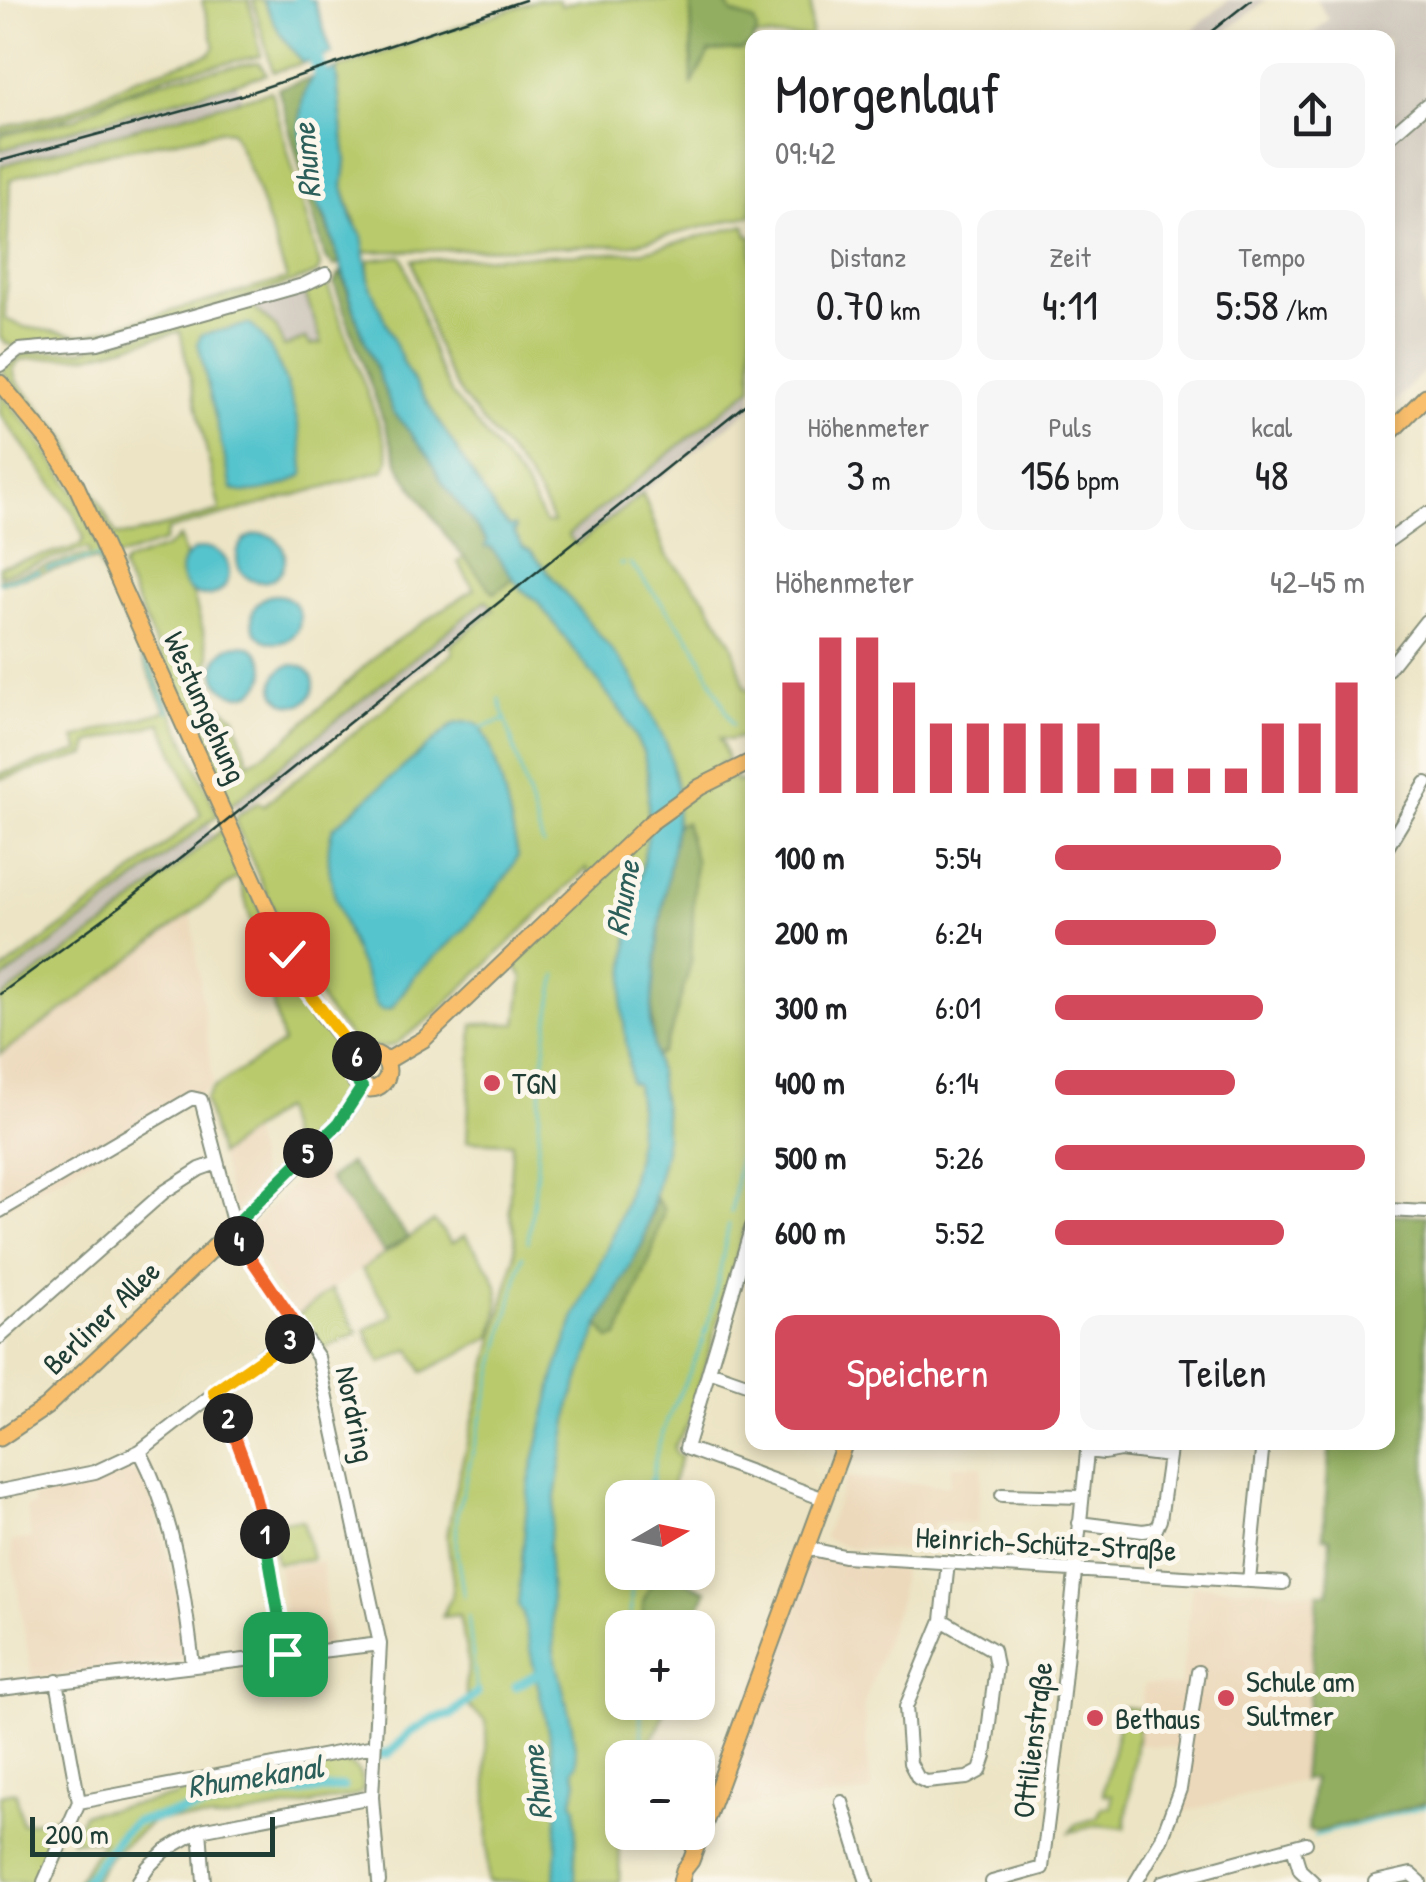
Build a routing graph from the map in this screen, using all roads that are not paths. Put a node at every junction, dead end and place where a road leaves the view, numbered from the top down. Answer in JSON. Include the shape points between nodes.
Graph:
{"nodes":[{"id":1,"x":1426,"y":105,"type":"edge"},
{"id":2,"x":1395,"y":132,"type":"edge"},
{"id":3,"x":326,"y":274,"type":"dead end"},
{"id":4,"x":0,"y":365,"type":"edge"},
{"id":5,"x":0,"y":383,"type":"edge"},
{"id":6,"x":1426,"y":396,"type":"edge"},
{"id":7,"x":1395,"y":428,"type":"edge"},
{"id":8,"x":1426,"y":514,"type":"edge"},
{"id":9,"x":1395,"y":537,"type":"edge"},
{"id":10,"x":1426,"y":621,"type":"edge"},
{"id":11,"x":1395,"y":659,"type":"edge"},
{"id":12,"x":745,"y":764,"type":"edge"},
{"id":13,"x":1426,"y":783,"type":"edge"},
{"id":14,"x":1395,"y":834,"type":"edge"},
{"id":15,"x":358,"y":1058,"type":"junction"},
{"id":16,"x":385,"y":1062,"type":"junction"},
{"id":17,"x":362,"y":1087,"type":"junction"},
{"id":18,"x":217,"y":1163,"type":"junction"},
{"id":19,"x":1395,"y":1210,"type":"edge"},
{"id":20,"x":0,"y":1211,"type":"edge"},
{"id":21,"x":1426,"y":1211,"type":"edge"},
{"id":22,"x":232,"y":1228,"type":"junction"},
{"id":23,"x":745,"y":1249,"type":"edge"},
{"id":24,"x":301,"y":1332,"type":"junction"},
{"id":25,"x":0,"y":1337,"type":"edge"},
{"id":26,"x":709,"y":1370,"type":"junction"},
{"id":27,"x":745,"y":1383,"type":"edge"},
{"id":28,"x":214,"y":1392,"type":"junction"},
{"id":29,"x":0,"y":1438,"type":"edge"},
{"id":30,"x":140,"y":1450,"type":"junction"},
{"id":31,"x":841,"y":1450,"type":"edge"},
{"id":32,"x":1087,"y":1450,"type":"edge"},
{"id":33,"x":1094,"y":1450,"type":"edge"},
{"id":34,"x":1120,"y":1450,"type":"edge"},
{"id":35,"x":1170,"y":1450,"type":"edge"},
{"id":36,"x":1263,"y":1450,"type":"edge"},
{"id":37,"x":0,"y":1491,"type":"edge"},
{"id":38,"x":1002,"y":1494,"type":"dead end"},
{"id":39,"x":1082,"y":1497,"type":"junction"},
{"id":40,"x":824,"y":1499,"type":"junction"},
{"id":41,"x":1079,"y":1523,"type":"junction"},
{"id":42,"x":806,"y":1548,"type":"junction"},
{"id":43,"x":948,"y":1562,"type":"junction"},
{"id":44,"x":1075,"y":1568,"type":"junction"},
{"id":45,"x":1249,"y":1581,"type":"junction"},
{"id":46,"x":1283,"y":1584,"type":"dead end"},
{"id":47,"x":942,"y":1620,"type":"junction"},
{"id":48,"x":380,"y":1644,"type":"junction"},
{"id":49,"x":285,"y":1654,"type":"junction"},
{"id":50,"x":193,"y":1665,"type":"junction"},
{"id":51,"x":1198,"y":1672,"type":"dead end"},
{"id":52,"x":57,"y":1681,"type":"junction"},
{"id":53,"x":0,"y":1690,"type":"edge"},
{"id":54,"x":374,"y":1746,"type":"junction"},
{"id":55,"x":346,"y":1753,"type":"junction"},
{"id":56,"x":372,"y":1791,"type":"junction"},
{"id":57,"x":80,"y":1802,"type":"junction"},
{"id":58,"x":842,"y":1802,"type":"dead end"},
{"id":59,"x":200,"y":1830,"type":"junction"},
{"id":60,"x":692,"y":1861,"type":"junction"},
{"id":61,"x":1300,"y":1876,"type":"edge"},
{"id":62,"x":44,"y":1882,"type":"edge"},
{"id":63,"x":138,"y":1882,"type":"edge"},
{"id":64,"x":204,"y":1882,"type":"edge"},
{"id":65,"x":379,"y":1882,"type":"edge"},
{"id":66,"x":681,"y":1882,"type":"edge"},
{"id":67,"x":693,"y":1882,"type":"edge"},
{"id":68,"x":867,"y":1882,"type":"edge"},
{"id":69,"x":995,"y":1882,"type":"edge"},
{"id":70,"x":1136,"y":1882,"type":"edge"},
{"id":71,"x":1163,"y":1882,"type":"edge"},
{"id":72,"x":1312,"y":1882,"type":"edge"},
{"id":73,"x":1374,"y":1882,"type":"edge"},
{"id":74,"x":1420,"y":1882,"type":"edge"}],
"edges":[{"from":1,"to":2,"type":"street"},
{"from":3,"to":4,"type":"street","via":[[98,343],[19,350]]},
{"from":5,"to":15,"type":"main road","name":"Westumgehung","via":[[76,485],[270,920],[304,987]]},
{"from":6,"to":7,"type":"main road"},
{"from":8,"to":9,"type":"street"},
{"from":10,"to":11,"type":"street"},
{"from":12,"to":16,"type":"main road","via":[[650,823],[424,1039]]},
{"from":13,"to":14,"type":"street"},
{"from":15,"to":16,"type":"main road","via":[[374,1054]]},
{"from":15,"to":17,"type":"main road","via":[[352,1071]]},
{"from":16,"to":17,"type":"main road","via":[[382,1083]]},
{"from":17,"to":22,"type":"main road","name":"Berliner Allee","via":[[338,1124]]},
{"from":18,"to":20,"type":"street","name":"Nordring","via":[[201,1100],[192,1098]]},
{"from":18,"to":22,"type":"street","name":"Nordring"},
{"from":18,"to":25,"type":"street","via":[[164,1192]]},
{"from":19,"to":21,"type":"street"},
{"from":22,"to":24,"type":"street","name":"Nordring"},
{"from":22,"to":29,"type":"main road","name":"Berliner Allee","via":[[46,1407]]},
{"from":23,"to":26,"type":"street"},
{"from":24,"to":28,"type":"street"},
{"from":24,"to":48,"type":"street","name":"Nordring","via":[[318,1357]]},
{"from":26,"to":27,"type":"street"},
{"from":26,"to":40,"type":"street","via":[[686,1448]]},
{"from":28,"to":30,"type":"street"},
{"from":28,"to":49,"type":"street","via":[[254,1490]]},
{"from":30,"to":37,"type":"street","via":[[95,1472]]},
{"from":30,"to":50,"type":"street","via":[[173,1536]]},
{"from":31,"to":40,"type":"main road"},
{"from":32,"to":39,"type":"street"},
{"from":33,"to":34,"type":"street"},
{"from":35,"to":41,"type":"street","via":[[1156,1529]]},
{"from":36,"to":45,"type":"street"},
{"from":38,"to":39,"type":"street"},
{"from":39,"to":41,"type":"street"},
{"from":40,"to":42,"type":"main road"},
{"from":41,"to":44,"type":"street"},
{"from":42,"to":43,"type":"street","name":"Heinrich-Schütz-Straße"},
{"from":42,"to":60,"type":"main road"},
{"from":43,"to":44,"type":"street","name":"Heinrich-Schütz-Straße"},
{"from":43,"to":47,"type":"street"},
{"from":44,"to":45,"type":"street","name":"Heinrich-Schütz-Straße"},
{"from":44,"to":69,"type":"street","name":"Ottilienstraße","via":[[1042,1868]]},
{"from":45,"to":46,"type":"street","name":"Heinrich-Schütz-Straße"},
{"from":47,"to":47,"type":"street","via":[[906,1707],[910,1763],[926,1782],[980,1770],[996,1666],[993,1650]]},
{"from":48,"to":49,"type":"street"},
{"from":48,"to":54,"type":"street","name":"Nordring"},
{"from":49,"to":50,"type":"street"},
{"from":50,"to":52,"type":"street"},
{"from":51,"to":70,"type":"street","via":[[1180,1789],[1162,1840]]},
{"from":52,"to":53,"type":"street"},
{"from":52,"to":57,"type":"street"},
{"from":54,"to":55,"type":"street"},
{"from":54,"to":56,"type":"street","name":"Nordring"},
{"from":55,"to":56,"type":"street","via":[[363,1763]]},
{"from":55,"to":57,"type":"street"},
{"from":56,"to":59,"type":"street"},
{"from":56,"to":65,"type":"street","name":"Nordring"},
{"from":57,"to":62,"type":"street"},
{"from":58,"to":68,"type":"street"},
{"from":59,"to":63,"type":"street","via":[[166,1850]]},
{"from":59,"to":64,"type":"street"},
{"from":60,"to":66,"type":"main road"},
{"from":60,"to":67,"type":"main road"},
{"from":61,"to":71,"type":"street","via":[[1300,1845]]},
{"from":61,"to":72,"type":"street"},
{"from":73,"to":74,"type":"street","via":[[1410,1874]]}]}
